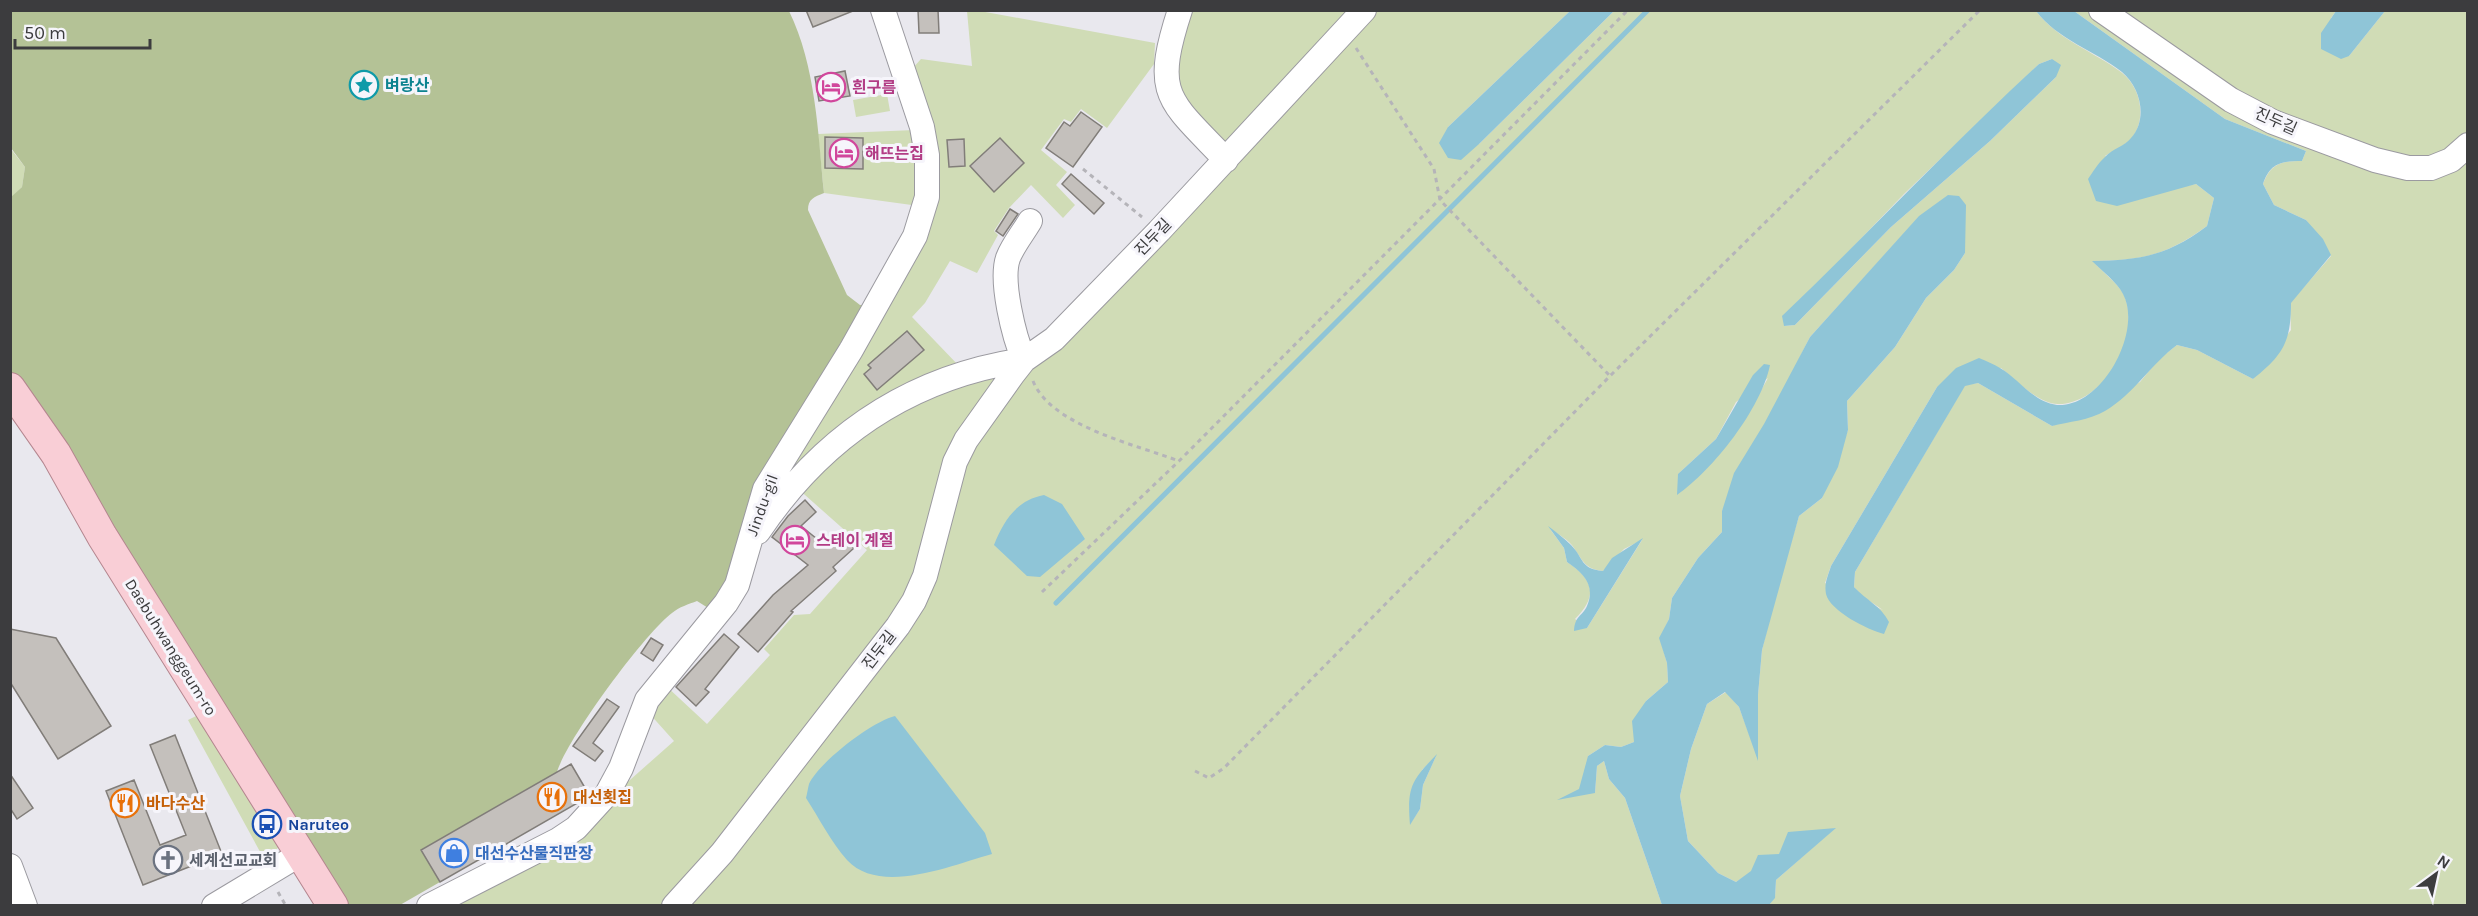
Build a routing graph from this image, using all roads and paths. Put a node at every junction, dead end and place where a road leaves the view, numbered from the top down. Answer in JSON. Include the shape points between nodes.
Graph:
{"nodes":[{"id":1,"x":883,"y":10,"type":"edge"},
{"id":2,"x":1180,"y":10,"type":"edge"},
{"id":3,"x":1364,"y":10,"type":"edge"},
{"id":4,"x":1628,"y":10,"type":"edge"},
{"id":5,"x":1980,"y":10,"type":"edge"},
{"id":6,"x":2102,"y":10,"type":"edge"},
{"id":7,"x":1345,"y":32,"type":"junction"},
{"id":8,"x":2468,"y":145,"type":"edge"},
{"id":9,"x":1226,"y":160,"type":"junction"},
{"id":10,"x":1083,"y":169,"type":"dead end"},
{"id":11,"x":1440,"y":200,"type":"junction"},
{"id":12,"x":1030,"y":221,"type":"dead end"},
{"id":13,"x":1159,"y":231,"type":"junction"},
{"id":14,"x":1024,"y":360,"type":"junction"},
{"id":15,"x":1610,"y":376,"type":"junction"},
{"id":16,"x":10,"y":388,"type":"edge"},
{"id":17,"x":1179,"y":461,"type":"junction"},
{"id":18,"x":748,"y":546,"type":"junction"},
{"id":19,"x":1042,"y":592,"type":"dead end"},
{"id":20,"x":1195,"y":771,"type":"dead end"},
{"id":21,"x":302,"y":853,"type":"junction"},
{"id":22,"x":10,"y":866,"type":"edge"},
{"id":23,"x":25,"y":906,"type":"edge"},
{"id":24,"x":214,"y":906,"type":"edge"},
{"id":25,"x":333,"y":906,"type":"edge"},
{"id":26,"x":429,"y":906,"type":"edge"},
{"id":27,"x":674,"y":906,"type":"edge"}],
"edges":[{"from":1,"to":18,"type":"street","name":"Jindu-gil","via":[[922,127],[929,176],[927,197],[915,236],[900,265],[777,466],[756,512]]},
{"from":2,"to":9,"type":"street","via":[[1165,63],[1169,92],[1184,116]]},
{"from":3,"to":7,"type":"street","name":"진두길"},
{"from":4,"to":11,"type":"path"},
{"from":5,"to":15,"type":"path"},
{"from":6,"to":8,"type":"street","name":"진두길","via":[[2231,100],[2274,122],[2365,156],[2408,168],[2431,168],[2451,160]]},
{"from":7,"to":9,"type":"street","name":"진두길"},
{"from":7,"to":11,"type":"path","via":[[1434,169]]},
{"from":9,"to":13,"type":"street","name":"진두길"},
{"from":10,"to":13,"type":"path"},
{"from":11,"to":15,"type":"path"},
{"from":11,"to":17,"type":"path"},
{"from":12,"to":14,"type":"street","via":[[1012,250],[1006,269],[1013,326]]},
{"from":13,"to":14,"type":"street","name":"진두길","via":[[1054,339]]},
{"from":14,"to":17,"type":"path","via":[[1038,394],[1064,414],[1104,435]]},
{"from":14,"to":18,"type":"street","name":"진두길","via":[[953,375],[921,388],[858,426],[812,464]]},
{"from":14,"to":27,"type":"street","name":"진두길","via":[[960,451],[925,576],[898,626],[722,853]]},
{"from":15,"to":20,"type":"path","via":[[1224,768],[1209,778]]},
{"from":16,"to":21,"type":"main road","name":"Daebuhwanggeum-ro","via":[[45,436],[124,572]]},
{"from":17,"to":19,"type":"path"},
{"from":18,"to":26,"type":"street","name":"Jindu-gil","via":[[743,570],[726,603],[647,700],[607,794],[576,828],[558,840]]},
{"from":21,"to":24,"type":"street"},
{"from":21,"to":25,"type":"main road","name":"Daebuhwanggeum-ro"},
{"from":22,"to":23,"type":"street"}]}
